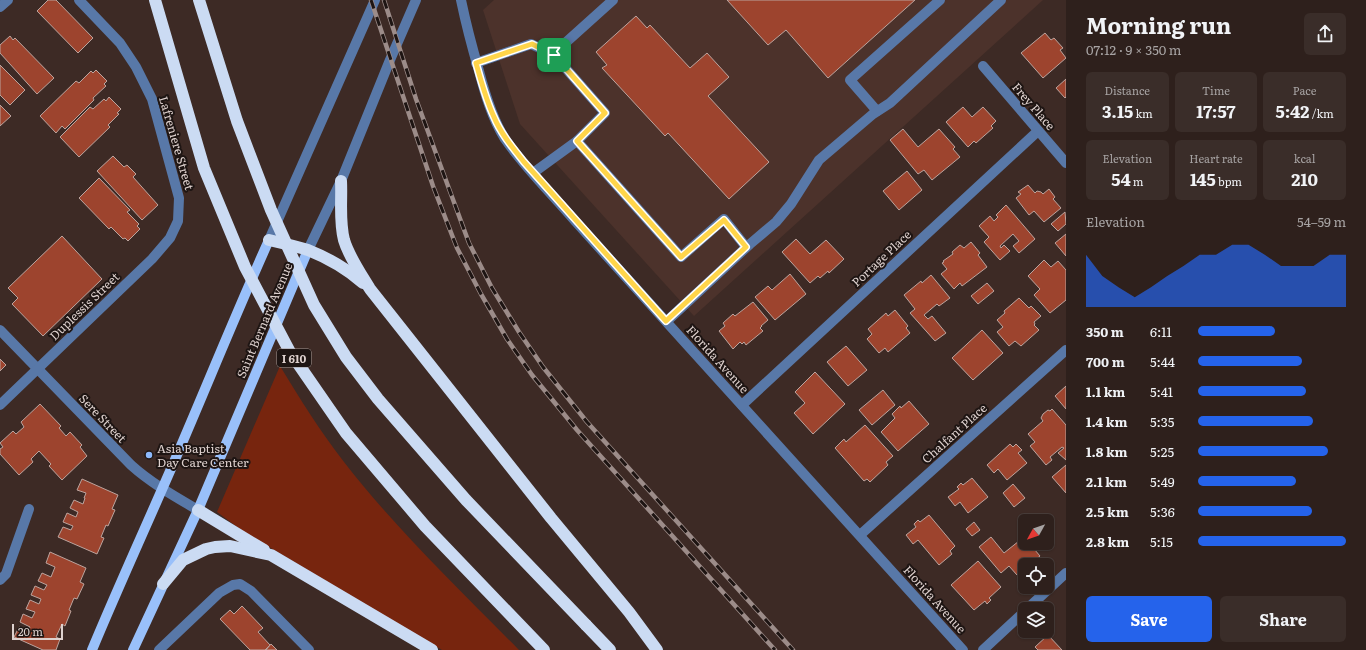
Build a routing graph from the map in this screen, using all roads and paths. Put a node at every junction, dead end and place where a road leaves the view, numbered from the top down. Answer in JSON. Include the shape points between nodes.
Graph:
{"nodes":[{"id":1,"x":8,"y":0,"type":"edge"},
{"id":2,"x":79,"y":0,"type":"edge"},
{"id":3,"x":154,"y":0,"type":"edge"},
{"id":4,"x":199,"y":0,"type":"edge"},
{"id":5,"x":375,"y":0,"type":"edge"},
{"id":6,"x":416,"y":0,"type":"edge"},
{"id":7,"x":461,"y":0,"type":"edge"},
{"id":8,"x":613,"y":0,"type":"edge"},
{"id":9,"x":940,"y":0,"type":"edge"},
{"id":10,"x":1002,"y":0,"type":"edge"},
{"id":11,"x":0,"y":7,"type":"edge"},
{"id":12,"x":554,"y":55,"type":"junction"},
{"id":13,"x":476,"y":63,"type":"junction"},
{"id":14,"x":983,"y":66,"type":"dead end"},
{"id":15,"x":877,"y":111,"type":"junction"},
{"id":16,"x":1038,"y":131,"type":"junction"},
{"id":17,"x":577,"y":141,"type":"junction"},
{"id":18,"x":1066,"y":163,"type":"edge"},
{"id":19,"x":533,"y":173,"type":"junction"},
{"id":20,"x":341,"y":181,"type":"junction"},
{"id":21,"x":178,"y":221,"type":"joint"},
{"id":22,"x":269,"y":240,"type":"junction"},
{"id":23,"x":746,"y":247,"type":"junction"},
{"id":24,"x":308,"y":250,"type":"junction"},
{"id":25,"x":370,"y":290,"type":"junction"},
{"id":26,"x":666,"y":321,"type":"junction"},
{"id":27,"x":0,"y":330,"type":"edge"},
{"id":28,"x":1066,"y":350,"type":"edge"},
{"id":29,"x":37,"y":369,"type":"junction"},
{"id":30,"x":0,"y":405,"type":"edge"},
{"id":31,"x":742,"y":405,"type":"junction"},
{"id":32,"x":162,"y":489,"type":"junction"},
{"id":33,"x":29,"y":509,"type":"dead end"},
{"id":34,"x":198,"y":510,"type":"junction"},
{"id":35,"x":860,"y":535,"type":"junction"},
{"id":36,"x":271,"y":555,"type":"junction"},
{"id":37,"x":1066,"y":573,"type":"edge"},
{"id":38,"x":0,"y":580,"type":"edge"},
{"id":39,"x":163,"y":584,"type":"junction"},
{"id":40,"x":1035,"y":602,"type":"edge"},
{"id":41,"x":1018,"y":617,"type":"edge"},
{"id":42,"x":92,"y":650,"type":"edge"},
{"id":43,"x":133,"y":650,"type":"edge"},
{"id":44,"x":159,"y":650,"type":"edge"},
{"id":45,"x":309,"y":650,"type":"edge"},
{"id":46,"x":432,"y":650,"type":"edge"},
{"id":47,"x":544,"y":650,"type":"edge"},
{"id":48,"x":610,"y":650,"type":"edge"},
{"id":49,"x":657,"y":650,"type":"edge"},
{"id":50,"x":963,"y":650,"type":"edge"},
{"id":51,"x":983,"y":650,"type":"edge"}],
"edges":[{"from":1,"to":11,"type":"street"},
{"from":2,"to":21,"type":"street","name":"Lafreniere Street","via":[[120,43],[152,99],[179,198]]},
{"from":3,"to":47,"type":"highway","number":"I 610","bridge":true,"via":[[204,168],[245,267],[290,352],[346,433],[425,526]]},
{"from":4,"to":48,"type":"highway","bridge":true,"via":[[237,121],[271,210],[314,305],[346,357],[378,399],[466,500]]},
{"from":5,"to":22,"type":"street"},
{"from":6,"to":20,"type":"street","name":"Saint Bernard Avenue"},
{"from":7,"to":13,"type":"street","name":"Florida Avenue"},
{"from":8,"to":12,"type":"street"},
{"from":9,"to":15,"type":"street","via":[[850,80]]},
{"from":10,"to":15,"type":"street","via":[[890,103]]},
{"from":12,"to":13,"type":"street","via":[[532,44]]},
{"from":12,"to":17,"type":"street","via":[[605,113]]},
{"from":13,"to":19,"type":"street","name":"Florida Avenue","via":[[494,117],[505,138]]},
{"from":14,"to":16,"type":"street","name":"Frey Place"},
{"from":15,"to":23,"type":"street","via":[[819,160],[791,204],[776,222]]},
{"from":16,"to":18,"type":"street","name":"Frey Place"},
{"from":16,"to":31,"type":"street","name":"Portage Place"},
{"from":17,"to":19,"type":"street"},
{"from":17,"to":23,"type":"street","via":[[681,257],[724,220]]},
{"from":19,"to":26,"type":"street","name":"Florida Avenue"},
{"from":20,"to":24,"type":"street","name":"Saint Bernard Avenue"},
{"from":20,"to":25,"type":"highway","via":[[344,240]]},
{"from":21,"to":29,"type":"street","name":"Duplessis Street","via":[[170,238],[152,259]]},
{"from":22,"to":24,"type":"highway"},
{"from":22,"to":32,"type":"main road"},
{"from":23,"to":26,"type":"street"},
{"from":24,"to":25,"type":"highway","via":[[351,273]]},
{"from":24,"to":34,"type":"main road","name":"Saint Bernard Avenue"},
{"from":25,"to":49,"type":"highway"},
{"from":26,"to":31,"type":"street","name":"Florida Avenue"},
{"from":27,"to":29,"type":"street","name":"Sere Street"},
{"from":28,"to":35,"type":"street","name":"Chalfant Place"},
{"from":29,"to":30,"type":"street","name":"Duplessis Street"},
{"from":29,"to":32,"type":"street","name":"Sere Street","via":[[131,465]]},
{"from":31,"to":35,"type":"street","name":"Florida Avenue"},
{"from":32,"to":34,"type":"street","name":"Sere Street"},
{"from":32,"to":42,"type":"main road"},
{"from":33,"to":38,"type":"street","via":[[6,574]]},
{"from":34,"to":36,"type":"highway"},
{"from":34,"to":39,"type":"main road","name":"Saint Bernard Avenue"},
{"from":35,"to":50,"type":"street","name":"Florida Avenue"},
{"from":36,"to":39,"type":"highway","via":[[230,546],[215,546],[183,560]]},
{"from":36,"to":46,"type":"highway"},
{"from":37,"to":40,"type":"street"},
{"from":39,"to":43,"type":"main road","name":"Saint Bernard Avenue"},
{"from":41,"to":51,"type":"street"},
{"from":44,"to":45,"type":"street","via":[[219,593],[240,584],[251,591]]}]}
